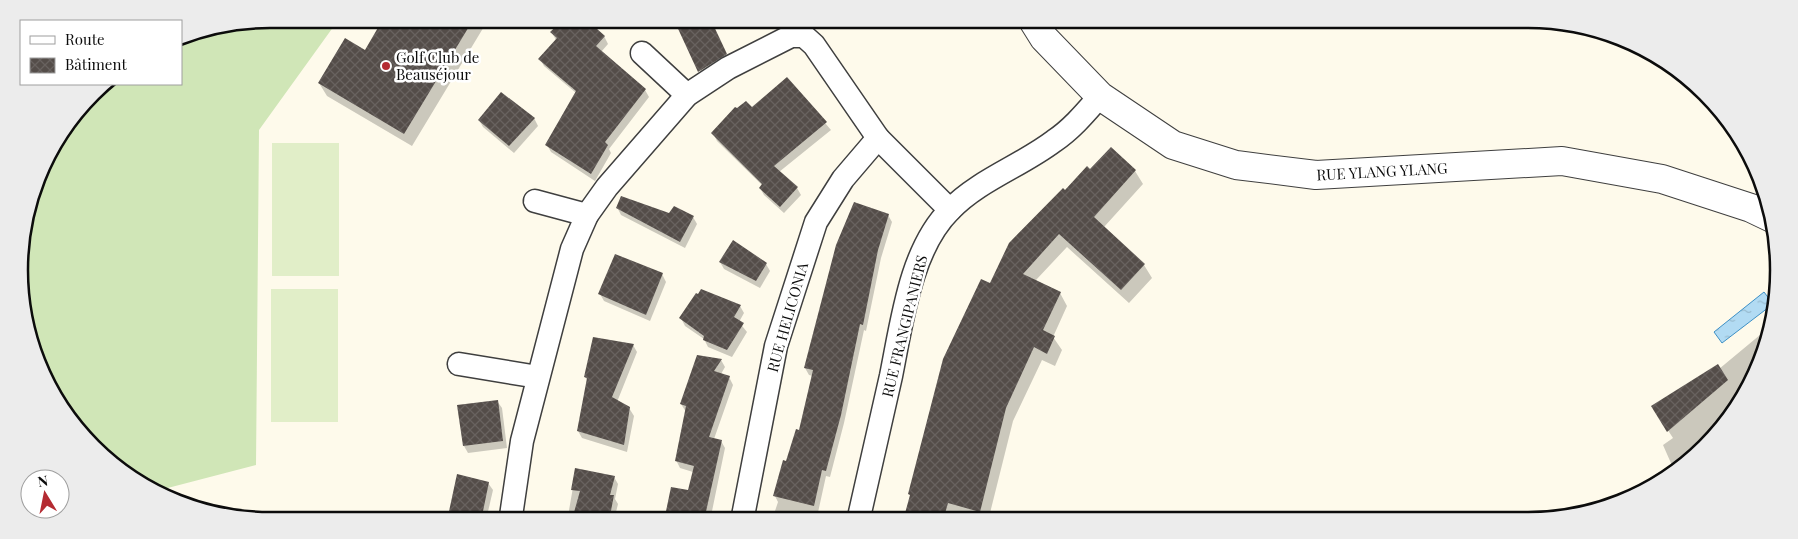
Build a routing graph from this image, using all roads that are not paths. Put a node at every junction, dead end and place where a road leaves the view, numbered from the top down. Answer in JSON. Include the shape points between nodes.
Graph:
{"nodes":[{"id":1,"x":802,"y":28,"type":"edge"},
{"id":2,"x":1038,"y":28,"type":"edge"},
{"id":3,"x":642,"y":52,"type":"dead end"},
{"id":4,"x":687,"y":94,"type":"junction"},
{"id":5,"x":1100,"y":96,"type":"junction"},
{"id":6,"x":878,"y":138,"type":"junction"},
{"id":7,"x":535,"y":200,"type":"dead end"},
{"id":8,"x":950,"y":210,"type":"junction"},
{"id":9,"x":1764,"y":214,"type":"edge"},
{"id":10,"x":587,"y":215,"type":"junction"},
{"id":11,"x":459,"y":364,"type":"dead end"},
{"id":12,"x":538,"y":377,"type":"junction"},
{"id":13,"x":512,"y":512,"type":"edge"},
{"id":14,"x":744,"y":512,"type":"edge"},
{"id":15,"x":861,"y":512,"type":"edge"}],
"edges":[{"from":1,"to":4,"type":"street"},
{"from":1,"to":6,"type":"street"},
{"from":2,"to":5,"type":"street","name":"RUE YLANG YLANG"},
{"from":3,"to":4,"type":"street"},
{"from":4,"to":10,"type":"street"},
{"from":5,"to":8,"type":"street","name":"RUE FRANGIPANIERS","via":[[1054,142],[968,195]]},
{"from":5,"to":9,"type":"street","name":"RUE YLANG YLANG","via":[[1173,145],[1236,165],[1316,175],[1562,162],[1662,179]]},
{"from":6,"to":8,"type":"street"},
{"from":6,"to":14,"type":"street","name":"RUE HELICONIA","via":[[843,178],[816,222],[776,346]]},
{"from":7,"to":10,"type":"street"},
{"from":8,"to":15,"type":"street","name":"RUE FRANGIPANIERS","via":[[934,228],[924,247],[908,297]]},
{"from":10,"to":12,"type":"street","via":[[572,249]]},
{"from":11,"to":12,"type":"street"},
{"from":12,"to":13,"type":"street","via":[[522,441]]}]}
